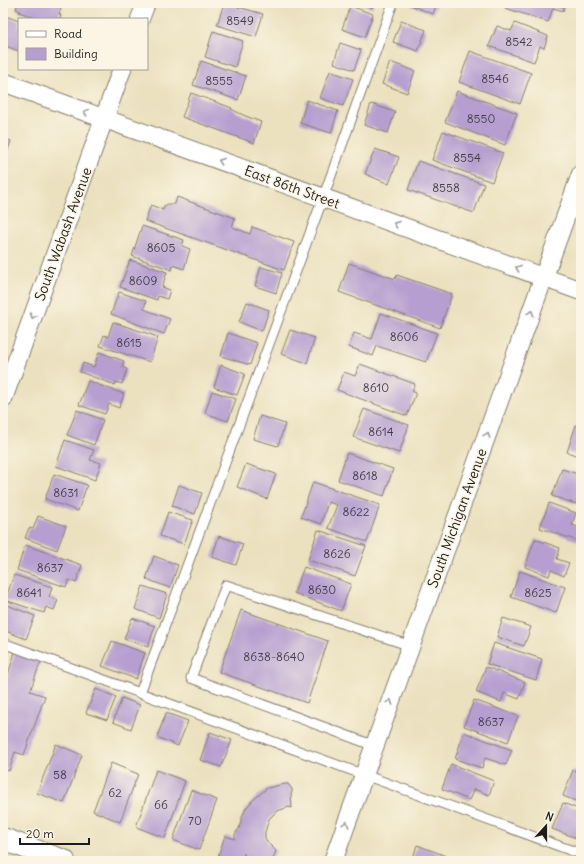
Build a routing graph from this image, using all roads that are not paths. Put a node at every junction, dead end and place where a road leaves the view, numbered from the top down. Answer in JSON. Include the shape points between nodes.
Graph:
{"nodes":[{"id":1,"x":146,"y":3,"type":"edge"},
{"id":2,"x":393,"y":3,"type":"edge"},
{"id":3,"x":140,"y":18,"type":"edge"},
{"id":4,"x":122,"y":70,"type":"edge"},
{"id":5,"x":3,"y":82,"type":"edge"},
{"id":6,"x":104,"y":118,"type":"junction"},
{"id":7,"x":581,"y":174,"type":"edge"},
{"id":8,"x":323,"y":198,"type":"junction"},
{"id":9,"x":544,"y":278,"type":"junction"},
{"id":10,"x":581,"y":291,"type":"edge"},
{"id":11,"x":3,"y":399,"type":"edge"},
{"id":12,"x":3,"y":643,"type":"edge"},
{"id":13,"x":411,"y":646,"type":"junction"},
{"id":14,"x":140,"y":693,"type":"junction"},
{"id":15,"x":375,"y":746,"type":"junction"},
{"id":16,"x":364,"y":775,"type":"junction"},
{"id":17,"x":3,"y":839,"type":"edge"},
{"id":18,"x":581,"y":854,"type":"edge"},
{"id":19,"x":64,"y":861,"type":"edge"},
{"id":20,"x":333,"y":861,"type":"edge"}],
"edges":[{"from":1,"to":3,"type":"street"},
{"from":2,"to":8,"type":"lane"},
{"from":4,"to":6,"type":"street","name":"South Wabash Avenue"},
{"from":6,"to":5,"type":"street","name":"East 86th Street","one_way":true},
{"from":8,"to":6,"type":"street","name":"East 86th Street","one_way":true},
{"from":6,"to":11,"type":"street","name":"South Wabash Avenue","one_way":true},
{"from":7,"to":9,"type":"street","name":"South Michigan Avenue"},
{"from":9,"to":8,"type":"street","name":"East 86th Street","one_way":true},
{"from":8,"to":14,"type":"lane"},
{"from":9,"to":10,"type":"street","name":"East 86th Street"},
{"from":13,"to":9,"type":"street","name":"South Michigan Avenue","one_way":true},
{"from":12,"to":14,"type":"lane"},
{"from":15,"to":13,"type":"street","name":"South Michigan Avenue","one_way":true},
{"from":13,"to":15,"type":"lane","via":[[226,585],[190,678]]},
{"from":14,"to":16,"type":"lane"},
{"from":15,"to":16,"type":"street","name":"South Michigan Avenue"},
{"from":16,"to":18,"type":"lane"},
{"from":20,"to":16,"type":"street","name":"South Michigan Avenue","one_way":true},
{"from":17,"to":19,"type":"main road"}]}
